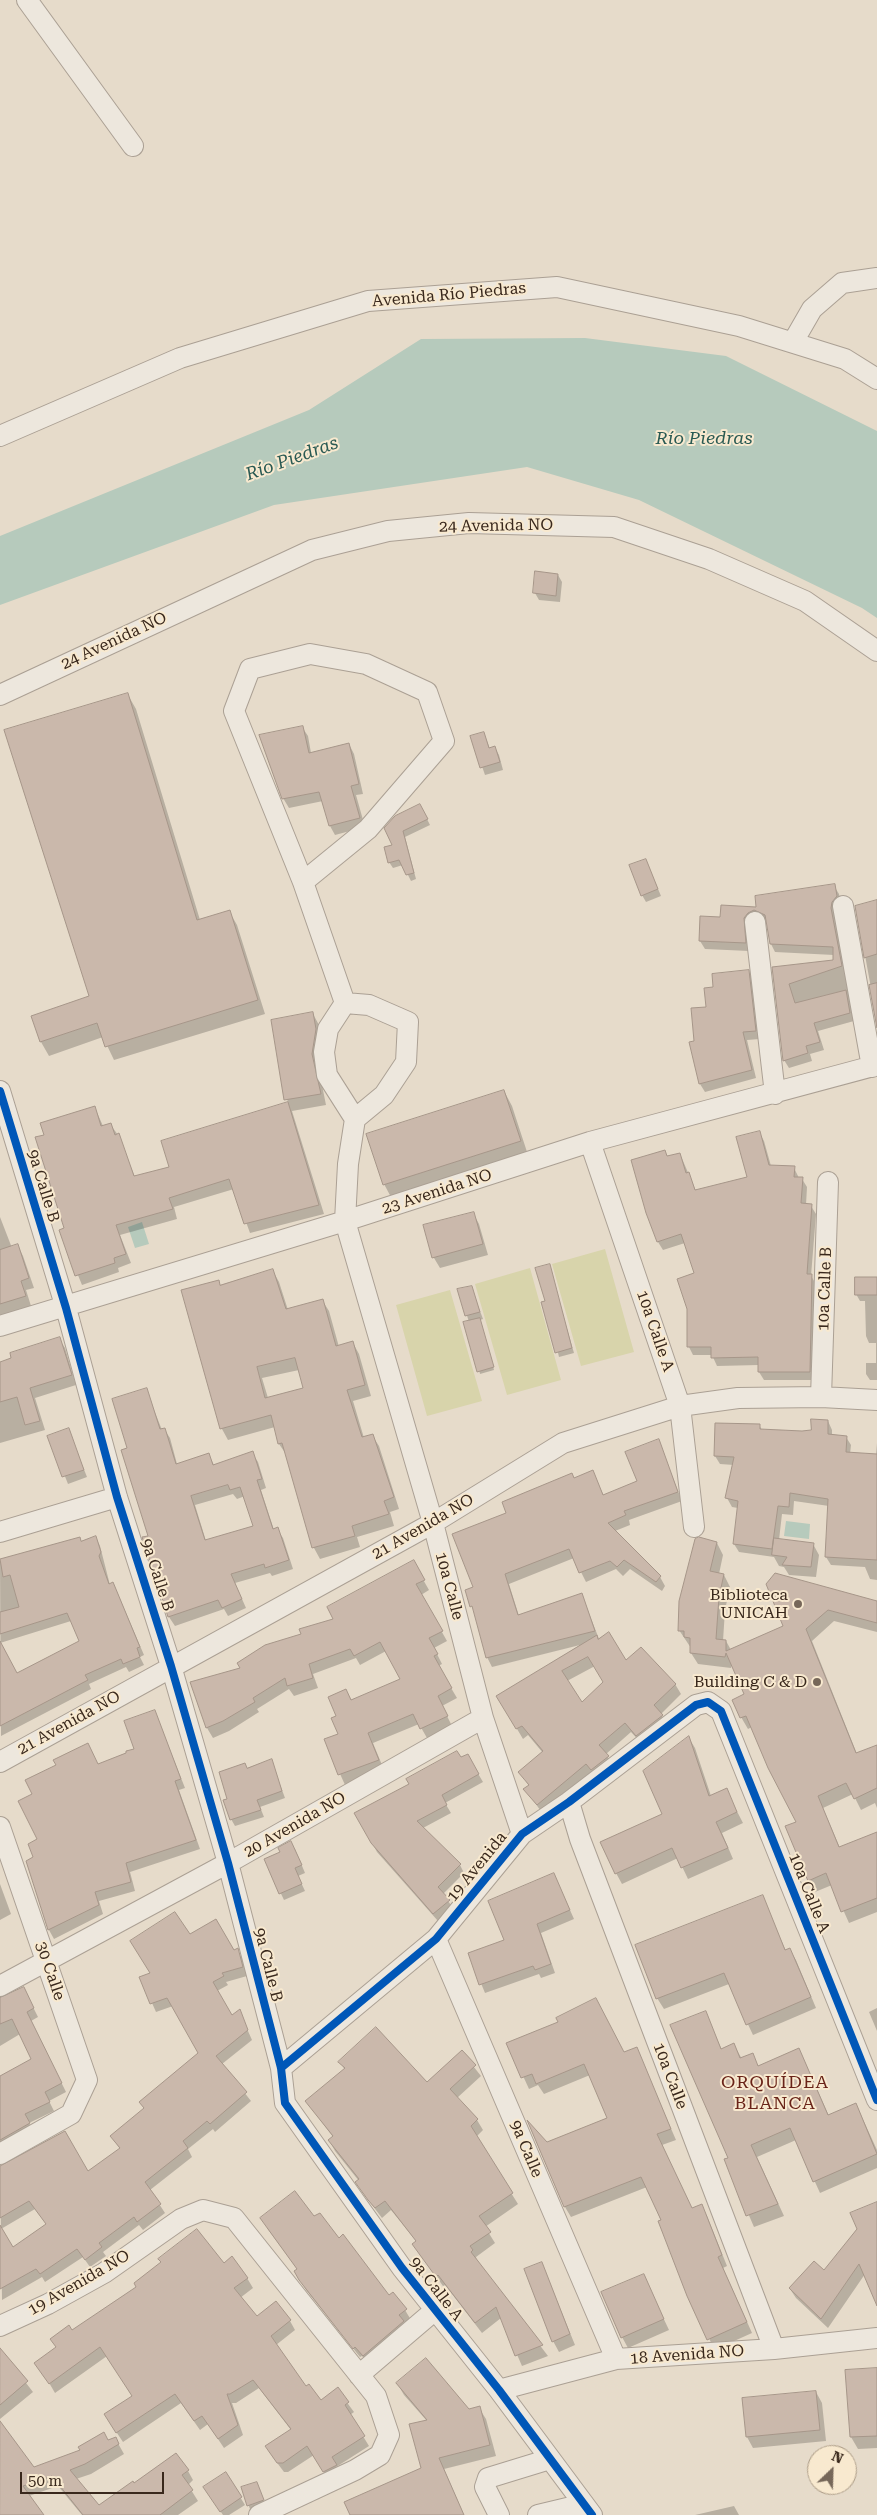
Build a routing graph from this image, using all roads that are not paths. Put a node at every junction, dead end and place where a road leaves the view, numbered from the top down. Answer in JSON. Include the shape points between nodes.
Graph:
{"nodes":[{"id":1,"x":27,"y":0,"type":"edge"},
{"id":2,"x":133,"y":146,"type":"dead end"},
{"id":3,"x":877,"y":278,"type":"edge"},
{"id":4,"x":793,"y":342,"type":"junction"},
{"id":5,"x":877,"y":379,"type":"edge"},
{"id":6,"x":0,"y":436,"type":"edge"},
{"id":7,"x":877,"y":651,"type":"edge"},
{"id":8,"x":0,"y":695,"type":"edge"},
{"id":9,"x":303,"y":882,"type":"junction"},
{"id":10,"x":843,"y":906,"type":"dead end"},
{"id":11,"x":755,"y":922,"type":"dead end"},
{"id":12,"x":345,"y":1003,"type":"junction"},
{"id":13,"x":875,"y":1066,"type":"edge"},
{"id":14,"x":0,"y":1092,"type":"edge"},
{"id":15,"x":775,"y":1094,"type":"junction"},
{"id":16,"x":355,"y":1119,"type":"junction"},
{"id":17,"x":590,"y":1142,"type":"junction"},
{"id":18,"x":828,"y":1182,"type":"dead end"},
{"id":19,"x":345,"y":1221,"type":"junction"},
{"id":20,"x":66,"y":1308,"type":"junction"},
{"id":21,"x":0,"y":1326,"type":"edge"},
{"id":22,"x":821,"y":1397,"type":"junction"},
{"id":23,"x":877,"y":1400,"type":"edge"},
{"id":24,"x":680,"y":1406,"type":"junction"},
{"id":25,"x":117,"y":1497,"type":"junction"},
{"id":26,"x":433,"y":1523,"type":"junction"},
{"id":27,"x":694,"y":1526,"type":"dead end"},
{"id":28,"x":0,"y":1532,"type":"edge"},
{"id":29,"x":171,"y":1666,"type":"junction"},
{"id":30,"x":708,"y":1702,"type":"joint"},
{"id":31,"x":483,"y":1718,"type":"junction"},
{"id":32,"x":0,"y":1762,"type":"edge"},
{"id":33,"x":568,"y":1802,"type":"junction"},
{"id":34,"x":0,"y":1827,"type":"edge"},
{"id":35,"x":522,"y":1834,"type":"junction"},
{"id":36,"x":228,"y":1863,"type":"junction"},
{"id":37,"x":436,"y":1939,"type":"junction"},
{"id":38,"x":47,"y":1962,"type":"junction"},
{"id":39,"x":0,"y":1986,"type":"edge"},
{"id":40,"x":281,"y":2068,"type":"junction"},
{"id":41,"x":877,"y":2100,"type":"edge"},
{"id":42,"x":0,"y":2154,"type":"edge"},
{"id":43,"x":434,"y":2311,"type":"junction"},
{"id":44,"x":0,"y":2326,"type":"edge"},
{"id":45,"x":877,"y":2338,"type":"edge"},
{"id":46,"x":774,"y":2349,"type":"junction"},
{"id":47,"x":616,"y":2359,"type":"junction"},
{"id":48,"x":359,"y":2375,"type":"junction"},
{"id":49,"x":499,"y":2390,"type":"junction"},
{"id":50,"x":550,"y":2459,"type":"junction"},
{"id":51,"x":588,"y":2510,"type":"edge"},
{"id":52,"x":259,"y":2515,"type":"edge"},
{"id":53,"x":499,"y":2515,"type":"edge"},
{"id":54,"x":538,"y":2515,"type":"edge"}],
"edges":[{"from":1,"to":2,"type":"street"},
{"from":3,"to":4,"type":"street","via":[[842,283],[812,309]]},
{"from":4,"to":5,"type":"street","name":"Avenida Río Piedras","via":[[845,359]]},
{"from":4,"to":6,"type":"street","name":"Avenida Río Piedras","via":[[739,326],[557,287],[368,301],[180,358]]},
{"from":7,"to":8,"type":"street","name":"24 Avenida NO","via":[[805,601],[710,559],[614,527],[469,523],[388,531],[312,550]]},
{"from":9,"to":9,"type":"street","via":[[234,711],[250,669],[310,654],[366,664],[427,692],[444,741],[368,829]]},
{"from":9,"to":12,"type":"street"},
{"from":10,"to":13,"type":"street"},
{"from":11,"to":15,"type":"street"},
{"from":12,"to":16,"type":"street","via":[[328,1029],[324,1052],[327,1075]]},
{"from":12,"to":16,"type":"street","via":[[369,1005],[408,1022],[406,1062],[384,1095]]},
{"from":13,"to":15,"type":"street","name":"23 Avenida NO"},
{"from":14,"to":20,"type":"street","name":"9a Calle B"},
{"from":15,"to":17,"type":"street","name":"23 Avenida NO"},
{"from":16,"to":19,"type":"street","name":"10a Calle","via":[[348,1164]]},
{"from":17,"to":19,"type":"street","name":"23 Avenida NO"},
{"from":17,"to":24,"type":"street","name":"10a Calle A"},
{"from":18,"to":22,"type":"street","name":"10a Calle B"},
{"from":19,"to":20,"type":"street","name":"23 Avenida NO"},
{"from":19,"to":26,"type":"street","name":"10a Calle"},
{"from":20,"to":21,"type":"street","name":"23 Avenida NO"},
{"from":20,"to":25,"type":"street","name":"9a Calle B"},
{"from":22,"to":23,"type":"street","name":"21 Avenida NO"},
{"from":22,"to":24,"type":"street","name":"21 Avenida NO","via":[[738,1398]]},
{"from":24,"to":26,"type":"street","name":"21 Avenida NO","via":[[563,1443]]},
{"from":24,"to":27,"type":"street","name":"10a Calle A"},
{"from":25,"to":28,"type":"street"},
{"from":25,"to":29,"type":"street","name":"9a Calle B"},
{"from":26,"to":29,"type":"street","name":"21 Avenida NO"},
{"from":26,"to":31,"type":"street","name":"10a Calle"},
{"from":29,"to":32,"type":"street","name":"21 Avenida NO"},
{"from":29,"to":36,"type":"street","name":"9a Calle B"},
{"from":30,"to":33,"type":"street","name":"19 Avenida","via":[[696,1705]]},
{"from":30,"to":41,"type":"street","name":"10a Calle A","via":[[721,1711]]},
{"from":31,"to":35,"type":"street","name":"10a Calle"},
{"from":31,"to":36,"type":"street","name":"20 Avenida NO"},
{"from":33,"to":35,"type":"street","name":"19 Avenida"},
{"from":33,"to":46,"type":"street","name":"10a Calle"},
{"from":34,"to":38,"type":"street","name":"30 Calle"},
{"from":35,"to":37,"type":"street","name":"19 Avenida"},
{"from":36,"to":38,"type":"street","name":"20 Avenida NO"},
{"from":36,"to":40,"type":"street","name":"9a Calle B"},
{"from":37,"to":40,"type":"street","name":"19 Avenida"},
{"from":37,"to":47,"type":"street","name":"9a Calle"},
{"from":38,"to":39,"type":"street","name":"20 Avenida NO"},
{"from":38,"to":42,"type":"street","name":"30 Calle","via":[[87,2080],[71,2114]]},
{"from":40,"to":43,"type":"street","name":"9a Calle A","via":[[285,2103]]},
{"from":43,"to":48,"type":"street"},
{"from":43,"to":49,"type":"street","name":"9a Calle A"},
{"from":44,"to":48,"type":"street","name":"19 Avenida NO","via":[[104,2273],[181,2219],[203,2210],[234,2218]]},
{"from":45,"to":46,"type":"street","name":"18 Avenida NO"},
{"from":46,"to":47,"type":"street","name":"18 Avenida NO"},
{"from":47,"to":49,"type":"street","name":"18 Avenida NO"},
{"from":48,"to":52,"type":"street","via":[[376,2396],[389,2434],[380,2455]]},
{"from":49,"to":50,"type":"street","name":"9a Calle A"},
{"from":50,"to":51,"type":"street","name":"9a Calle A"},
{"from":50,"to":53,"type":"street","via":[[488,2478],[486,2487]]},
{"from":51,"to":54,"type":"street"}]}
